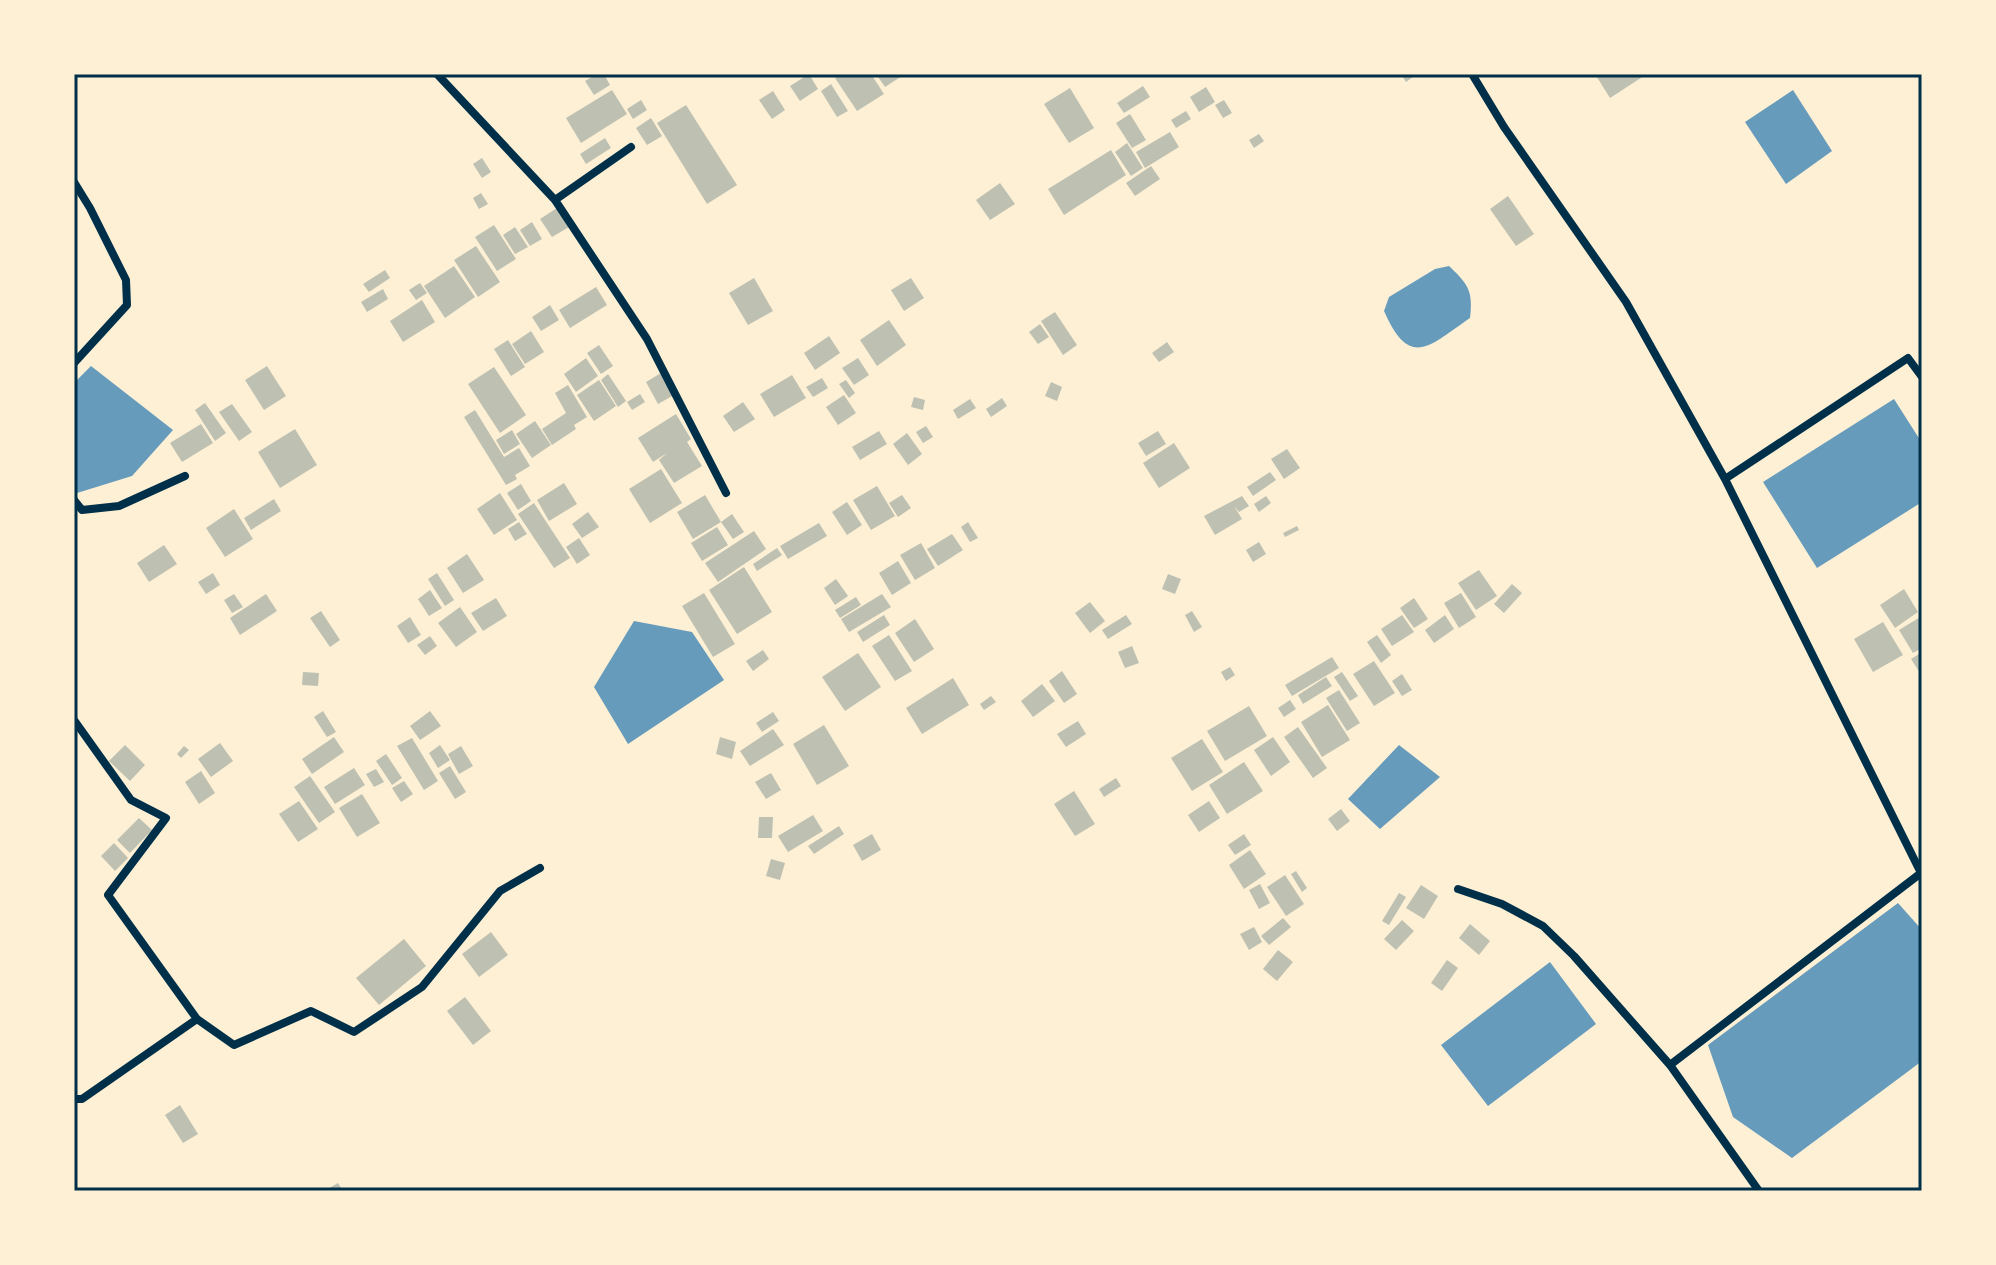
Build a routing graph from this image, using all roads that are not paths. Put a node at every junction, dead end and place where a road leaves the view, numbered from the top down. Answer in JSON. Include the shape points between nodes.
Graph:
{"nodes":[{"id":1,"x":437,"y":74,"type":"edge"},
{"id":2,"x":1472,"y":74,"type":"edge"},
{"id":3,"x":631,"y":147,"type":"dead end"},
{"id":4,"x":74,"y":182,"type":"edge"},
{"id":5,"x":555,"y":200,"type":"junction"},
{"id":6,"x":74,"y":363,"type":"edge"},
{"id":7,"x":1922,"y":377,"type":"edge"},
{"id":8,"x":185,"y":476,"type":"dead end"},
{"id":9,"x":1725,"y":479,"type":"junction"},
{"id":10,"x":726,"y":493,"type":"dead end"},
{"id":11,"x":74,"y":500,"type":"edge"},
{"id":12,"x":74,"y":720,"type":"edge"},
{"id":13,"x":540,"y":868,"type":"dead end"},
{"id":14,"x":1458,"y":889,"type":"dead end"},
{"id":15,"x":197,"y":1019,"type":"junction"},
{"id":16,"x":1670,"y":1065,"type":"junction"},
{"id":17,"x":74,"y":1099,"type":"edge"},
{"id":18,"x":1759,"y":1191,"type":"edge"}],
"edges":[{"from":1,"to":5,"type":"street"},
{"from":2,"to":9,"type":"street","via":[[1626,302]]},
{"from":3,"to":5,"type":"street"},
{"from":4,"to":6,"type":"street","via":[[126,280],[127,305]]},
{"from":5,"to":10,"type":"street","via":[[647,339]]},
{"from":7,"to":9,"type":"street","via":[[1908,358]]},
{"from":8,"to":11,"type":"street","via":[[119,506],[82,510]]},
{"from":9,"to":16,"type":"street","via":[[1921,873]]},
{"from":12,"to":15,"type":"street","via":[[131,800],[166,818],[108,895]]},
{"from":13,"to":15,"type":"street","via":[[500,891],[422,987],[354,1032],[311,1011],[234,1045]]},
{"from":14,"to":16,"type":"street","via":[[1543,926]]},
{"from":15,"to":17,"type":"street","via":[[82,1099]]},
{"from":16,"to":18,"type":"street"}]}
